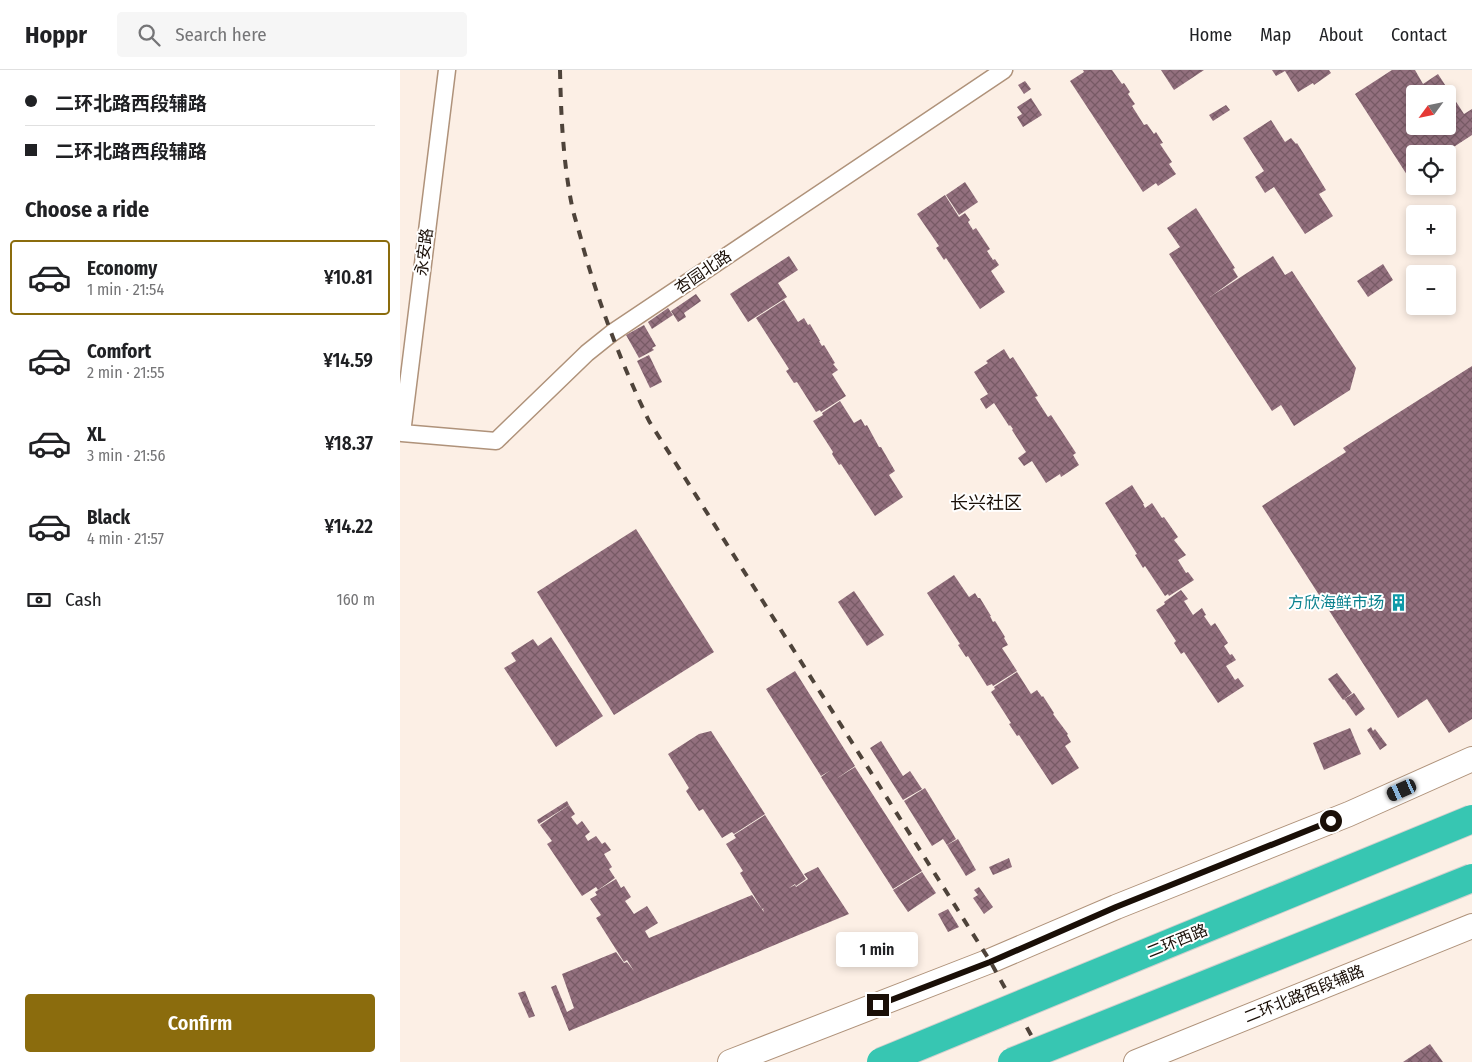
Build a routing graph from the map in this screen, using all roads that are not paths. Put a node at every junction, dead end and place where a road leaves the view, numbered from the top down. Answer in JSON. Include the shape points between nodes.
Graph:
{"nodes":[{"id":1,"x":447,"y":70,"type":"edge"},
{"id":2,"x":1004,"y":70,"type":"edge"},
{"id":3,"x":402,"y":434,"type":"joint"},
{"id":4,"x":1472,"y":759,"type":"edge"},
{"id":5,"x":1472,"y":819,"type":"edge"},
{"id":6,"x":1472,"y":878,"type":"edge"},
{"id":7,"x":1472,"y":926,"type":"edge"},
{"id":8,"x":730,"y":1062,"type":"edge"},
{"id":9,"x":881,"y":1062,"type":"edge"},
{"id":10,"x":1012,"y":1062,"type":"edge"},
{"id":11,"x":1136,"y":1062,"type":"edge"}],
"edges":[{"from":1,"to":3,"type":"street","name":"永安路"},
{"from":2,"to":3,"type":"street","name":"杏园北路","via":[[612,333],[496,441]]},
{"from":4,"to":8,"type":"main road","via":[[1348,814],[1116,907],[990,962]]},
{"from":5,"to":9,"type":"highway","name":"二环西路","bridge":true},
{"from":6,"to":10,"type":"highway","bridge":true},
{"from":7,"to":11,"type":"main road","name":"二环北路西段辅路"}]}
